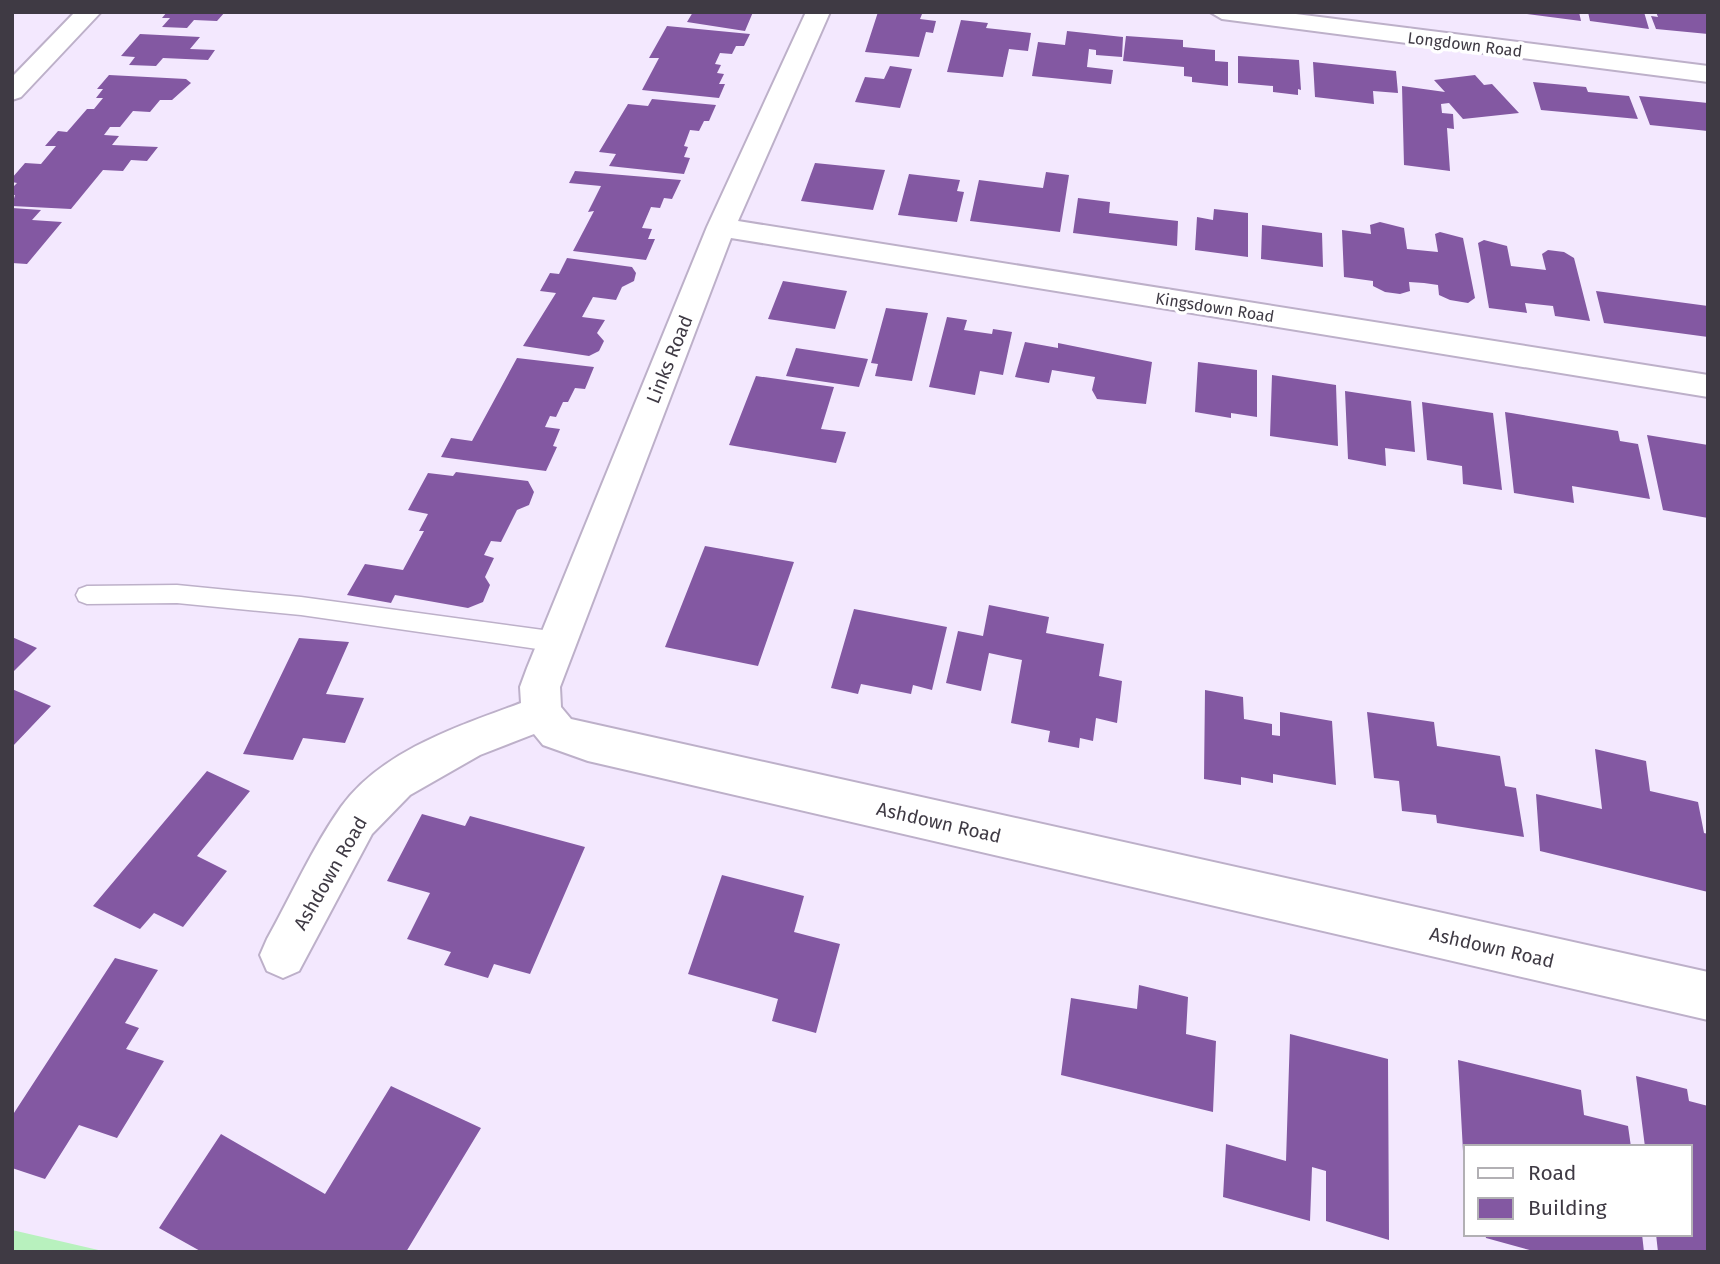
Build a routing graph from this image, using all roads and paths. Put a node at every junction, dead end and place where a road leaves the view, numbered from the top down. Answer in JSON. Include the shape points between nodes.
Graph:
{"nodes":[{"id":1,"x":89,"y":12,"type":"edge"},
{"id":2,"x":818,"y":12,"type":"edge"},
{"id":3,"x":1222,"y":12,"type":"edge"},
{"id":4,"x":1708,"y":74,"type":"edge"},
{"id":5,"x":12,"y":92,"type":"edge"},
{"id":6,"x":721,"y":227,"type":"junction"},
{"id":7,"x":1708,"y":386,"type":"edge"},
{"id":8,"x":87,"y":595,"type":"dead end"},
{"id":9,"x":558,"y":642,"type":"junction"},
{"id":10,"x":541,"y":713,"type":"junction"},
{"id":11,"x":283,"y":955,"type":"dead end"},
{"id":12,"x":1708,"y":996,"type":"edge"}],
"edges":[{"from":1,"to":5,"type":"street"},
{"from":2,"to":6,"type":"street","name":"Links Road"},
{"from":3,"to":4,"type":"street","name":"Longdown Road"},
{"from":6,"to":7,"type":"street","name":"Kingsdown Road"},
{"from":6,"to":9,"type":"street","name":"Links Road"},
{"from":8,"to":9,"type":"lane","via":[[177,594],[301,606]]},
{"from":9,"to":10,"type":"street","name":"Links Road","via":[[540,687]]},
{"from":10,"to":11,"type":"street","name":"Ashdown Road","via":[[465,742],[394,782],[357,820]]},
{"from":10,"to":12,"type":"street","name":"Ashdown Road","via":[[557,732],[588,743]]}]}
